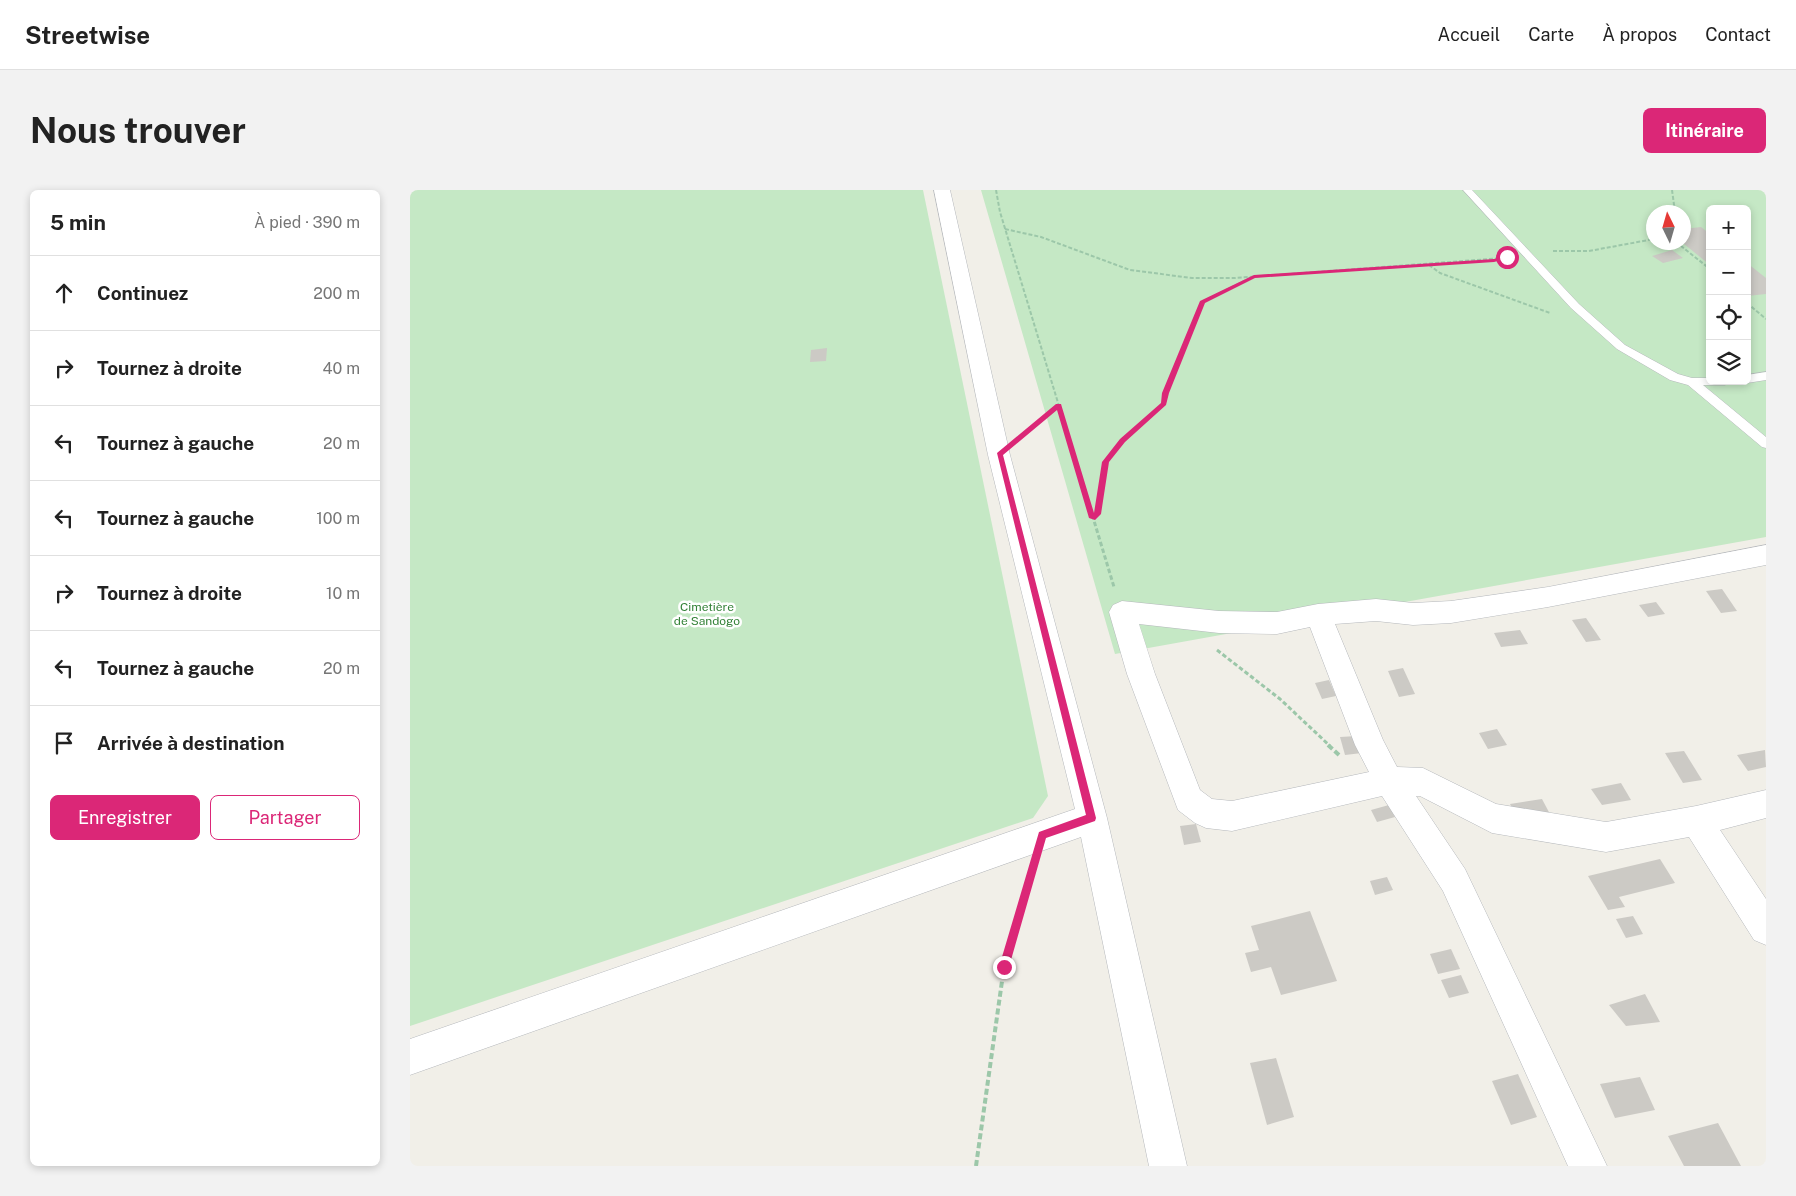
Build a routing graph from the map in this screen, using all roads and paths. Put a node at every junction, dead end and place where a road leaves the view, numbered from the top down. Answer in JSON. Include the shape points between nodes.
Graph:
{"nodes":[{"id":1,"x":942,"y":190,"type":"edge"},
{"id":2,"x":996,"y":190,"type":"edge"},
{"id":3,"x":1467,"y":190,"type":"edge"},
{"id":4,"x":1672,"y":190,"type":"edge"},
{"id":5,"x":1675,"y":205,"type":"edge"},
{"id":6,"x":1005,"y":229,"type":"junction"},
{"id":7,"x":1646,"y":241,"type":"edge"},
{"id":8,"x":1518,"y":245,"type":"junction"},
{"id":9,"x":1686,"y":250,"type":"edge"},
{"id":10,"x":1428,"y":264,"type":"junction"},
{"id":11,"x":1706,"y":266,"type":"edge"},
{"id":12,"x":1254,"y":276,"type":"junction"},
{"id":13,"x":1751,"y":306,"type":"edge"},
{"id":14,"x":1552,"y":314,"type":"dead end"},
{"id":15,"x":1766,"y":319,"type":"edge"},
{"id":16,"x":1766,"y":376,"type":"edge"},
{"id":17,"x":1751,"y":378,"type":"edge"},
{"id":18,"x":1692,"y":382,"type":"junction"},
{"id":19,"x":1706,"y":382,"type":"edge"},
{"id":20,"x":1058,"y":405,"type":"junction"},
{"id":21,"x":1766,"y":444,"type":"edge"},
{"id":22,"x":999,"y":455,"type":"junction"},
{"id":23,"x":1092,"y":518,"type":"junction"},
{"id":24,"x":1766,"y":555,"type":"edge"},
{"id":25,"x":1122,"y":612,"type":"junction"},
{"id":26,"x":1318,"y":615,"type":"junction"},
{"id":27,"x":1177,"y":618,"type":"junction"},
{"id":28,"x":1380,"y":783,"type":"junction"},
{"id":29,"x":1766,"y":804,"type":"edge"},
{"id":30,"x":1092,"y":818,"type":"junction"},
{"id":31,"x":1696,"y":821,"type":"junction"},
{"id":32,"x":1043,"y":835,"type":"junction"},
{"id":33,"x":1766,"y":928,"type":"edge"},
{"id":34,"x":410,"y":1057,"type":"edge"},
{"id":35,"x":976,"y":1166,"type":"edge"},
{"id":36,"x":1168,"y":1166,"type":"edge"},
{"id":37,"x":1588,"y":1166,"type":"edge"}],
"edges":[{"from":1,"to":22,"type":"street"},
{"from":2,"to":6,"type":"path"},
{"from":3,"to":8,"type":"lane"},
{"from":4,"to":5,"type":"path"},
{"from":6,"to":12,"type":"path","via":[[1041,237],[1130,270],[1192,278]]},
{"from":6,"to":20,"type":"path"},
{"from":7,"to":8,"type":"path","via":[[1574,252]]},
{"from":8,"to":10,"type":"path","via":[[1507,257],[1494,260]]},
{"from":8,"to":18,"type":"lane","via":[[1575,306],[1620,347],[1674,377]]},
{"from":9,"to":11,"type":"path"},
{"from":10,"to":12,"type":"path"},
{"from":10,"to":14,"type":"path","via":[[1440,273]]},
{"from":12,"to":23,"type":"path","via":[[1202,302],[1164,404],[1123,440],[1106,462],[1098,514]]},
{"from":13,"to":15,"type":"path"},
{"from":16,"to":17,"type":"lane"},
{"from":18,"to":19,"type":"lane"},
{"from":18,"to":21,"type":"lane"},
{"from":20,"to":22,"type":"path"},
{"from":20,"to":23,"type":"path"},
{"from":22,"to":30,"type":"street"},
{"from":23,"to":25,"type":"path"},
{"from":24,"to":26,"type":"street","via":[[1476,609],[1413,614],[1376,610]]},
{"from":25,"to":27,"type":"street"},
{"from":25,"to":28,"type":"street","via":[[1141,674],[1189,800],[1206,813],[1232,816]]},
{"from":26,"to":27,"type":"street","via":[[1277,623]]},
{"from":26,"to":28,"type":"street","via":[[1352,696]]},
{"from":27,"to":28,"type":"path"},
{"from":28,"to":31,"type":"street","via":[[1423,782],[1492,818],[1606,837]]},
{"from":28,"to":37,"type":"street","via":[[1454,880]]},
{"from":29,"to":31,"type":"street"},
{"from":30,"to":32,"type":"street"},
{"from":30,"to":36,"type":"street"},
{"from":31,"to":33,"type":"street"},
{"from":32,"to":34,"type":"street"},
{"from":32,"to":35,"type":"path","via":[[1004,967]]}]}
